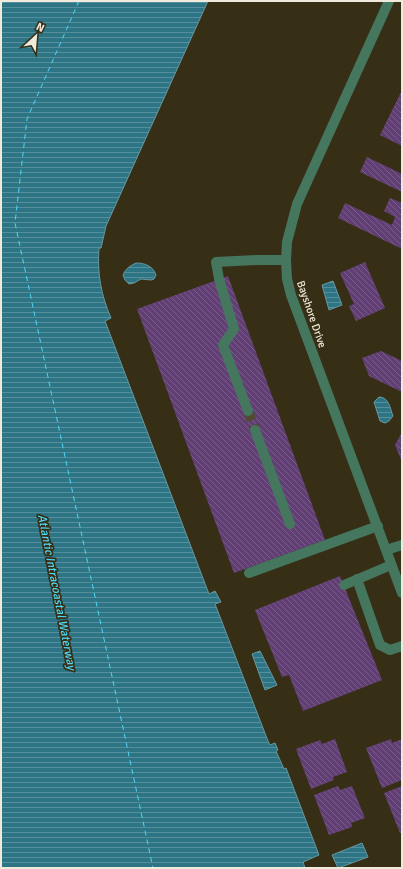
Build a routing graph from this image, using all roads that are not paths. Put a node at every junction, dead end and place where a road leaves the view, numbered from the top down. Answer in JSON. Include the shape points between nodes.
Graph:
{"nodes":[{"id":1,"x":389,"y":1,"type":"edge"},
{"id":2,"x":286,"y":260,"type":"junction"},
{"id":3,"x":248,"y":411,"type":"tunnel mouth"},
{"id":4,"x":255,"y":430,"type":"tunnel mouth"},
{"id":5,"x":290,"y":524,"type":"dead end"},
{"id":6,"x":378,"y":526,"type":"junction"},
{"id":7,"x":402,"y":545,"type":"edge"},
{"id":8,"x":386,"y":550,"type":"junction"},
{"id":9,"x":391,"y":565,"type":"junction"},
{"id":10,"x":249,"y":573,"type":"dead end"},
{"id":11,"x":357,"y":579,"type":"junction"},
{"id":12,"x":344,"y":584,"type":"dead end"},
{"id":13,"x":402,"y":593,"type":"edge"},
{"id":14,"x":402,"y":646,"type":"edge"}],
"edges":[{"from":1,"to":2,"type":"street","name":"Bayshore Drive","via":[[297,204],[287,242]]},
{"from":2,"to":3,"type":"street","via":[[216,262],[234,329],[223,345]]},
{"from":2,"to":6,"type":"street","name":"Bayshore Drive","via":[[291,295]]},
{"from":4,"to":5,"type":"street"},
{"from":6,"to":8,"type":"street","name":"Bayshore Drive"},
{"from":6,"to":10,"type":"street"},
{"from":7,"to":8,"type":"street"},
{"from":8,"to":9,"type":"street","name":"Bayshore Drive"},
{"from":9,"to":11,"type":"street"},
{"from":9,"to":13,"type":"street","name":"Bayshore Drive"},
{"from":11,"to":12,"type":"street"},
{"from":11,"to":14,"type":"street","via":[[380,645],[390,650]]}]}
